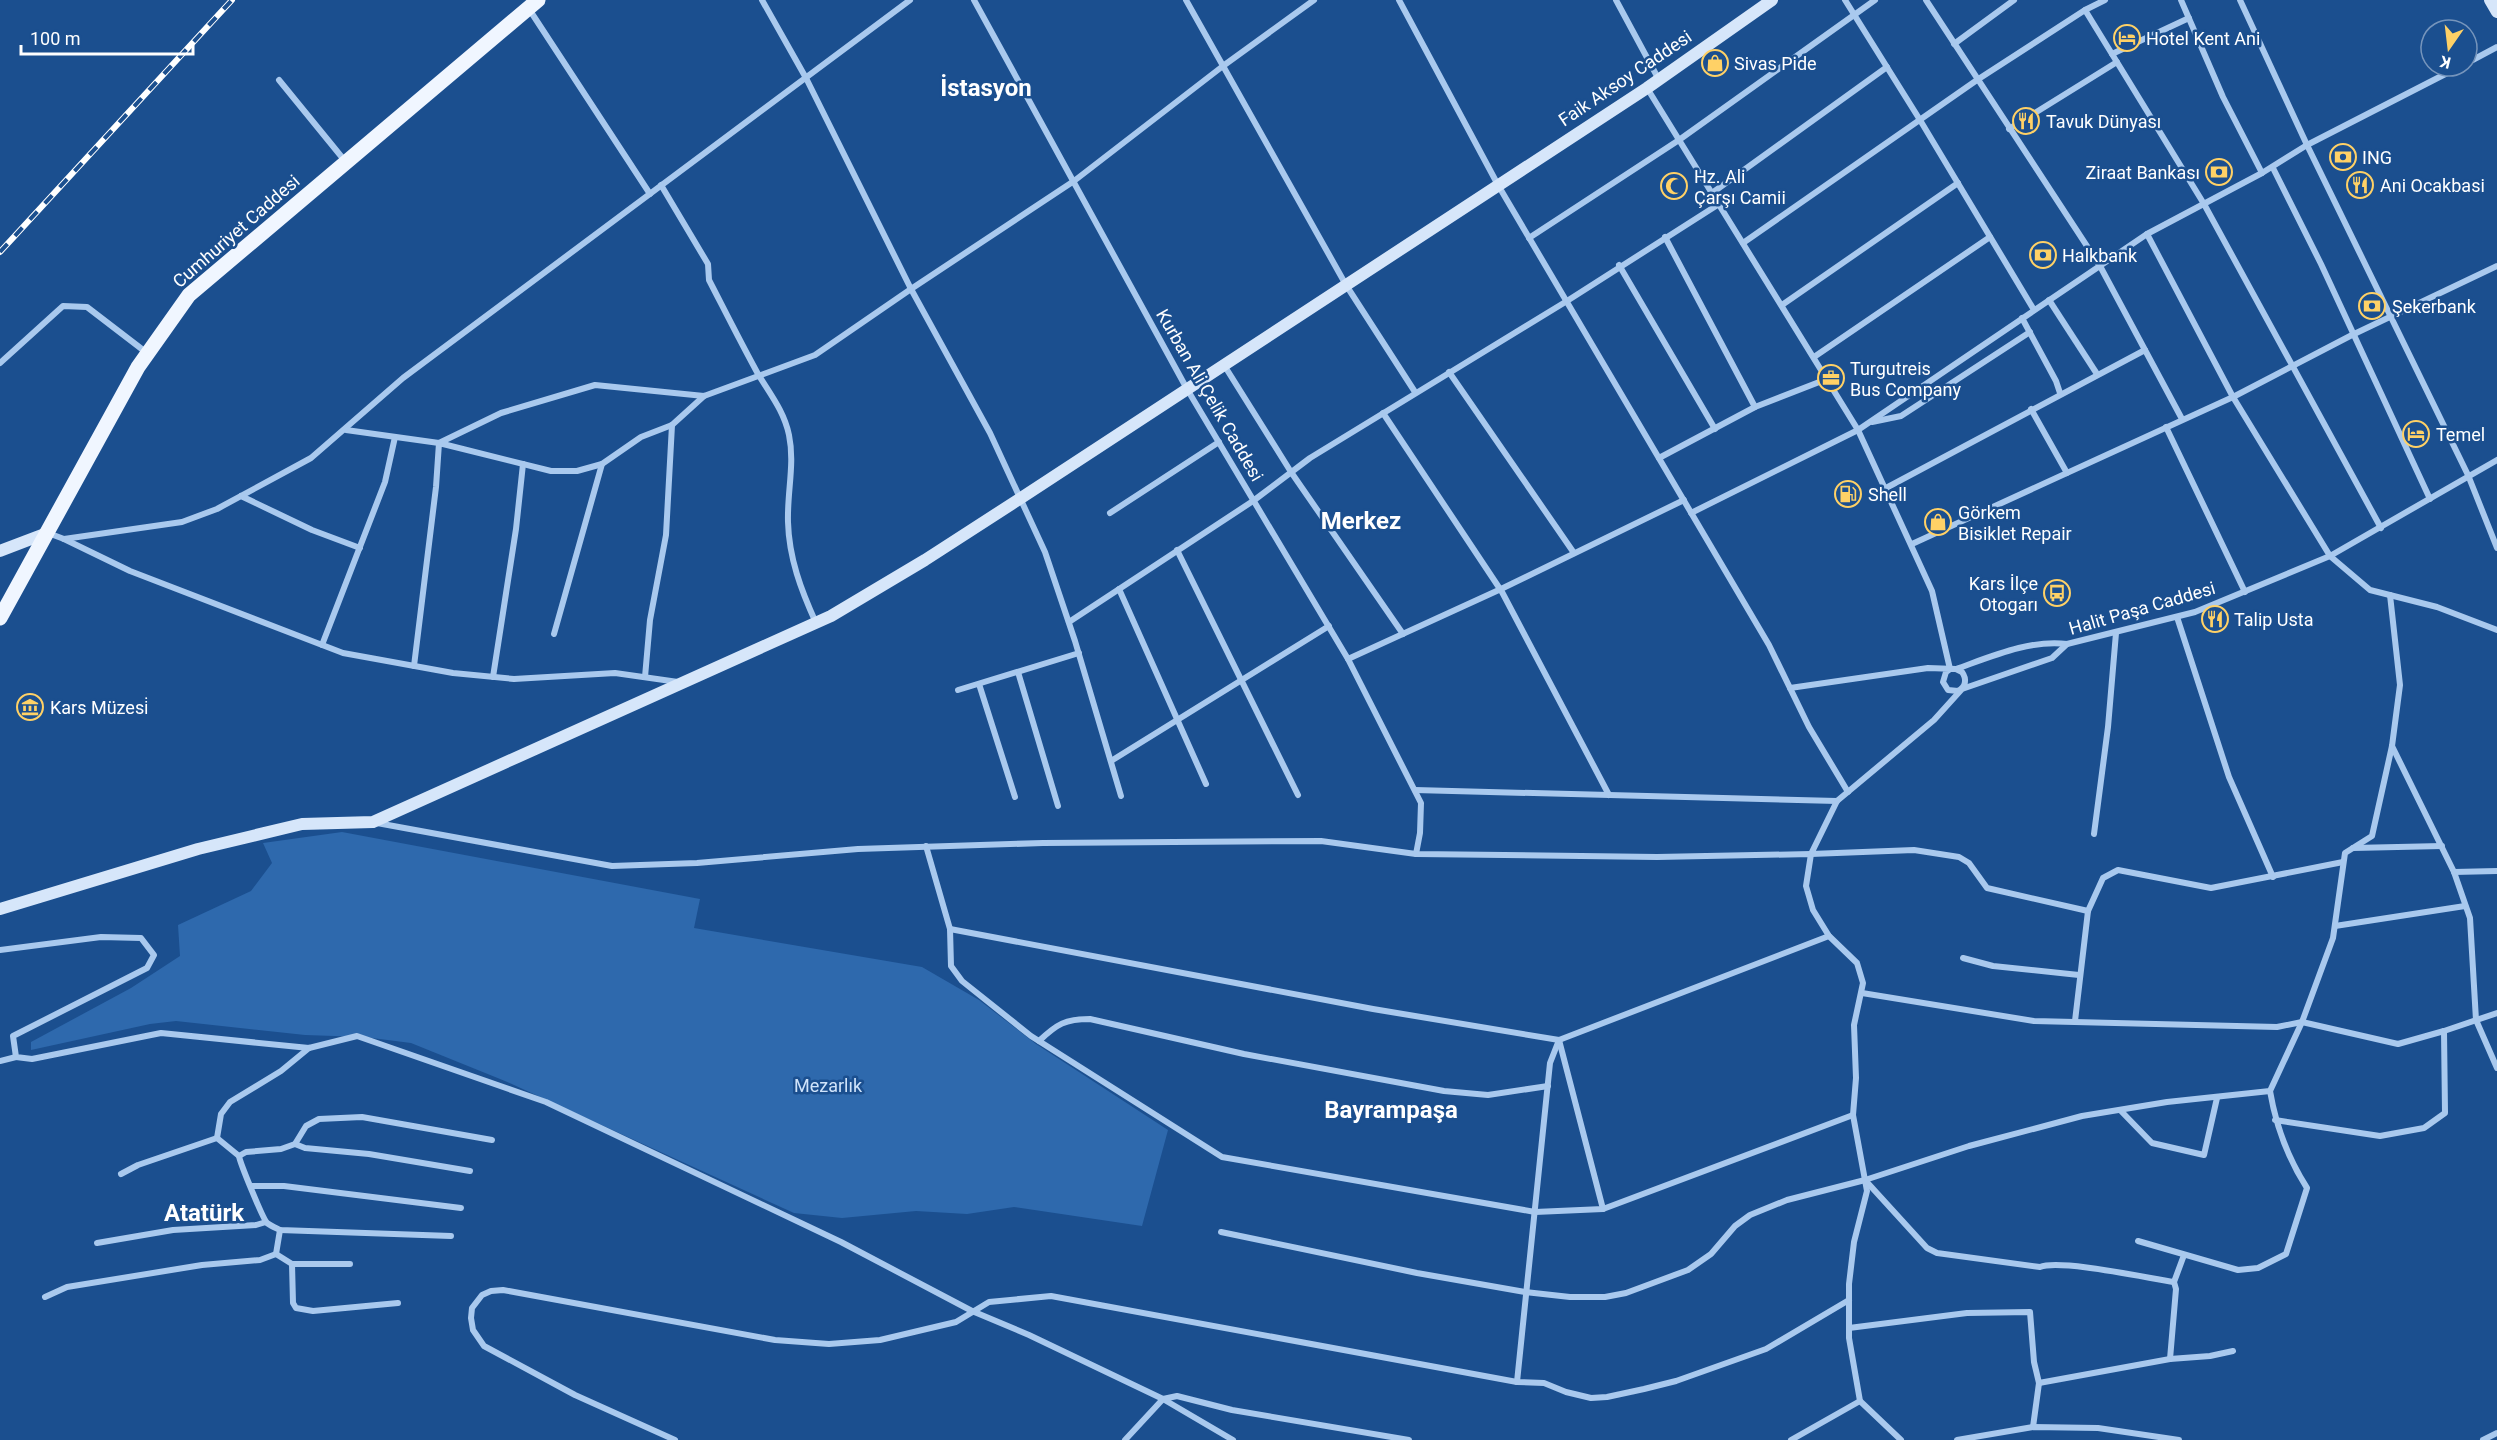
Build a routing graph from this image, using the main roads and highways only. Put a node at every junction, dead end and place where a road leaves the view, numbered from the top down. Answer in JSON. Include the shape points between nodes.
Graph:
{"nodes":[{"id":1,"x":1772,"y":0,"type":"edge"},
{"id":2,"x":2490,"y":0,"type":"edge"},
{"id":3,"x":533,"y":4,"type":"edge"},
{"id":4,"x":2497,"y":12,"type":"edge"},
{"id":5,"x":47,"y":533,"type":"junction"},
{"id":6,"x":0,"y":551,"type":"edge"},
{"id":7,"x":0,"y":618,"type":"edge"},
{"id":8,"x":0,"y":909,"type":"edge"}],
"edges":[{"from":1,"to":8,"type":"main road","name":"Faik Aksoy Caddesi","via":[[1647,88],[1021,498],[816,623],[373,822],[302,824],[198,849]]},
{"from":2,"to":4,"type":"main road"},
{"from":3,"to":5,"type":"main road","name":"Cumhuriyet Caddesi","via":[[189,295],[147,353]]},
{"from":5,"to":6,"type":"main road"},
{"from":5,"to":7,"type":"main road","name":"Cumhuriyet Caddesi"}]}
